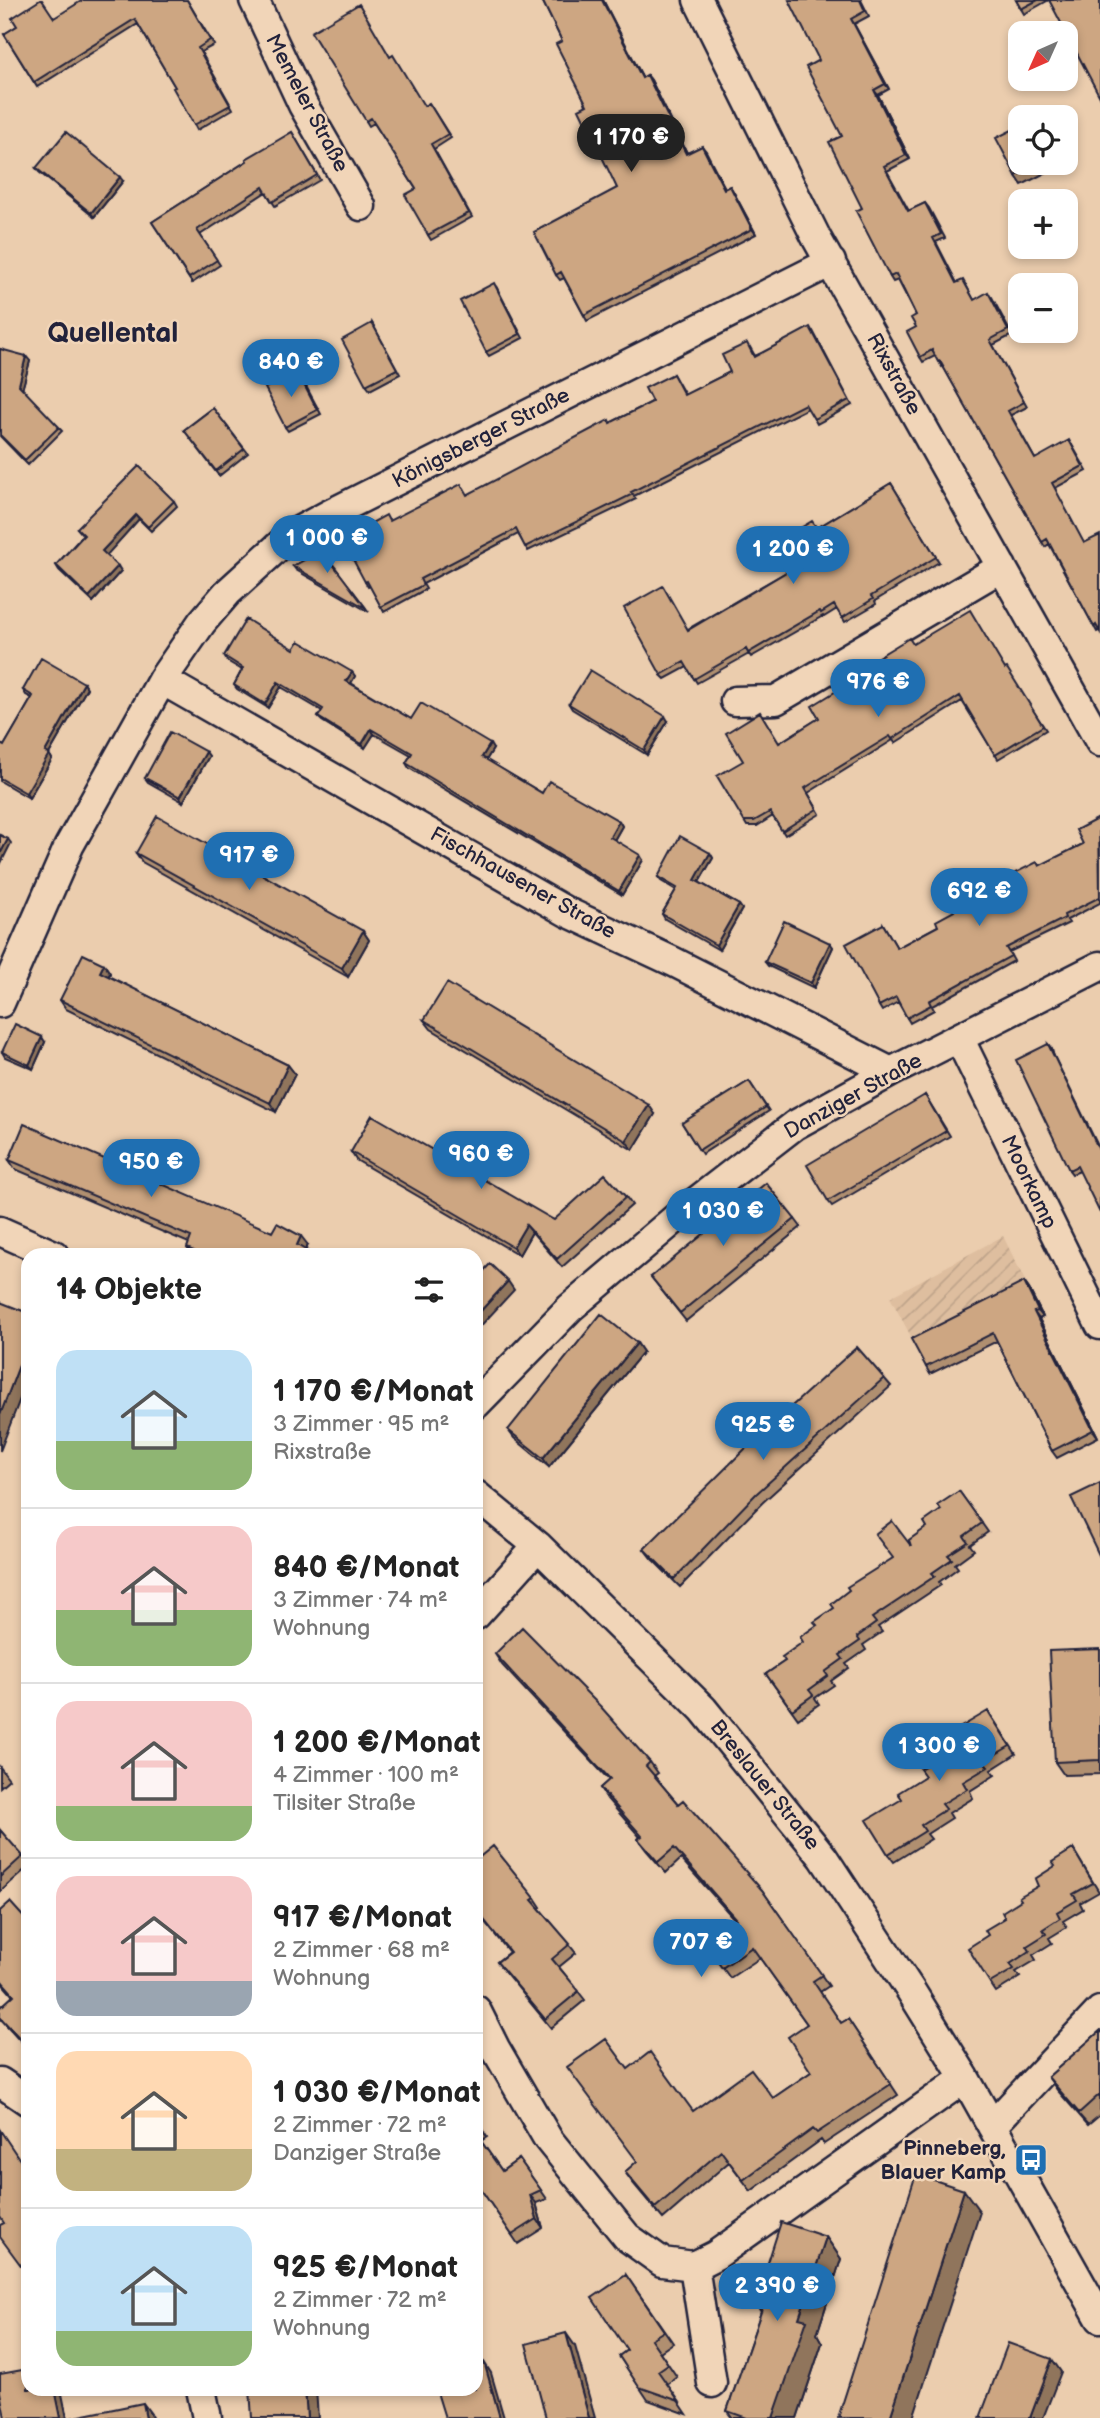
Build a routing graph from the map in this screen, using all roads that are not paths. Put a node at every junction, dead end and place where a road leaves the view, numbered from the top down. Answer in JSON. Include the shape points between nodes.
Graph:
{"nodes":[{"id":1,"x":254,"y":0,"type":"edge"},
{"id":2,"x":698,"y":0,"type":"edge"},
{"id":3,"x":361,"y":206,"type":"dead end"},
{"id":4,"x":831,"y":262,"type":"junction"},
{"id":5,"x":1002,"y":567,"type":"junction"},
{"id":6,"x":162,"y":680,"type":"junction"},
{"id":7,"x":735,"y":701,"type":"dead end"},
{"id":8,"x":1100,"y":742,"type":"edge"},
{"id":9,"x":1100,"y":966,"type":"edge"},
{"id":10,"x":0,"y":1003,"type":"edge"},
{"id":11,"x":959,"y":1038,"type":"junction"},
{"id":12,"x":891,"y":1072,"type":"junction"},
{"id":13,"x":0,"y":1231,"type":"edge"},
{"id":14,"x":38,"y":1248,"type":"edge"},
{"id":15,"x":1100,"y":1325,"type":"edge"},
{"id":16,"x":483,"y":1397,"type":"edge"},
{"id":17,"x":483,"y":1501,"type":"edge"},
{"id":18,"x":538,"y":1546,"type":"junction"},
{"id":19,"x":483,"y":1607,"type":"edge"},
{"id":20,"x":1100,"y":2011,"type":"edge"},
{"id":21,"x":483,"y":2024,"type":"edge"},
{"id":22,"x":965,"y":2078,"type":"junction"},
{"id":23,"x":0,"y":2082,"type":"edge"},
{"id":24,"x":21,"y":2096,"type":"edge"},
{"id":25,"x":992,"y":2126,"type":"junction"},
{"id":26,"x":694,"y":2266,"type":"junction"},
{"id":27,"x":1100,"y":2318,"type":"edge"},
{"id":28,"x":712,"y":2383,"type":"dead end"},
{"id":29,"x":202,"y":2396,"type":"edge"},
{"id":30,"x":207,"y":2418,"type":"edge"}],
"edges":[{"from":1,"to":3,"type":"street","name":"Memeler Straße","via":[[303,105]]},
{"from":2,"to":4,"type":"street","name":"Rixstraße"},
{"from":4,"to":5,"type":"street","name":"Rixstraße"},
{"from":4,"to":6,"type":"street","name":"Königsberger Straße","via":[[291,535],[227,593]]},
{"from":5,"to":7,"type":"street","via":[[776,700]]},
{"from":5,"to":8,"type":"street","name":"Rixstraße"},
{"from":6,"to":10,"type":"street","name":"Königsberger Straße","via":[[69,846]]},
{"from":6,"to":12,"type":"street","name":"Fischhausener Straße","via":[[568,912]]},
{"from":9,"to":11,"type":"street","name":"Danziger Straße"},
{"from":11,"to":12,"type":"street","name":"Danziger Straße"},
{"from":11,"to":15,"type":"street","name":"Moorkamp"},
{"from":12,"to":16,"type":"street","name":"Danziger Straße","via":[[795,1125],[689,1207],[570,1308]]},
{"from":13,"to":14,"type":"street"},
{"from":17,"to":18,"type":"street","name":"Breslauer Straße"},
{"from":18,"to":19,"type":"street"},
{"from":18,"to":22,"type":"street","name":"Breslauer Straße","via":[[703,1709],[764,1782],[823,1857]]},
{"from":20,"to":25,"type":"street"},
{"from":21,"to":26,"type":"street","via":[[548,2139],[627,2237],[662,2262]]},
{"from":22,"to":25,"type":"street","name":"Breslauer Straße"},
{"from":22,"to":26,"type":"street","via":[[716,2255]]},
{"from":23,"to":24,"type":"street"},
{"from":25,"to":27,"type":"street","name":"Breslauer Straße"},
{"from":26,"to":28,"type":"street"},
{"from":29,"to":30,"type":"street"}]}
